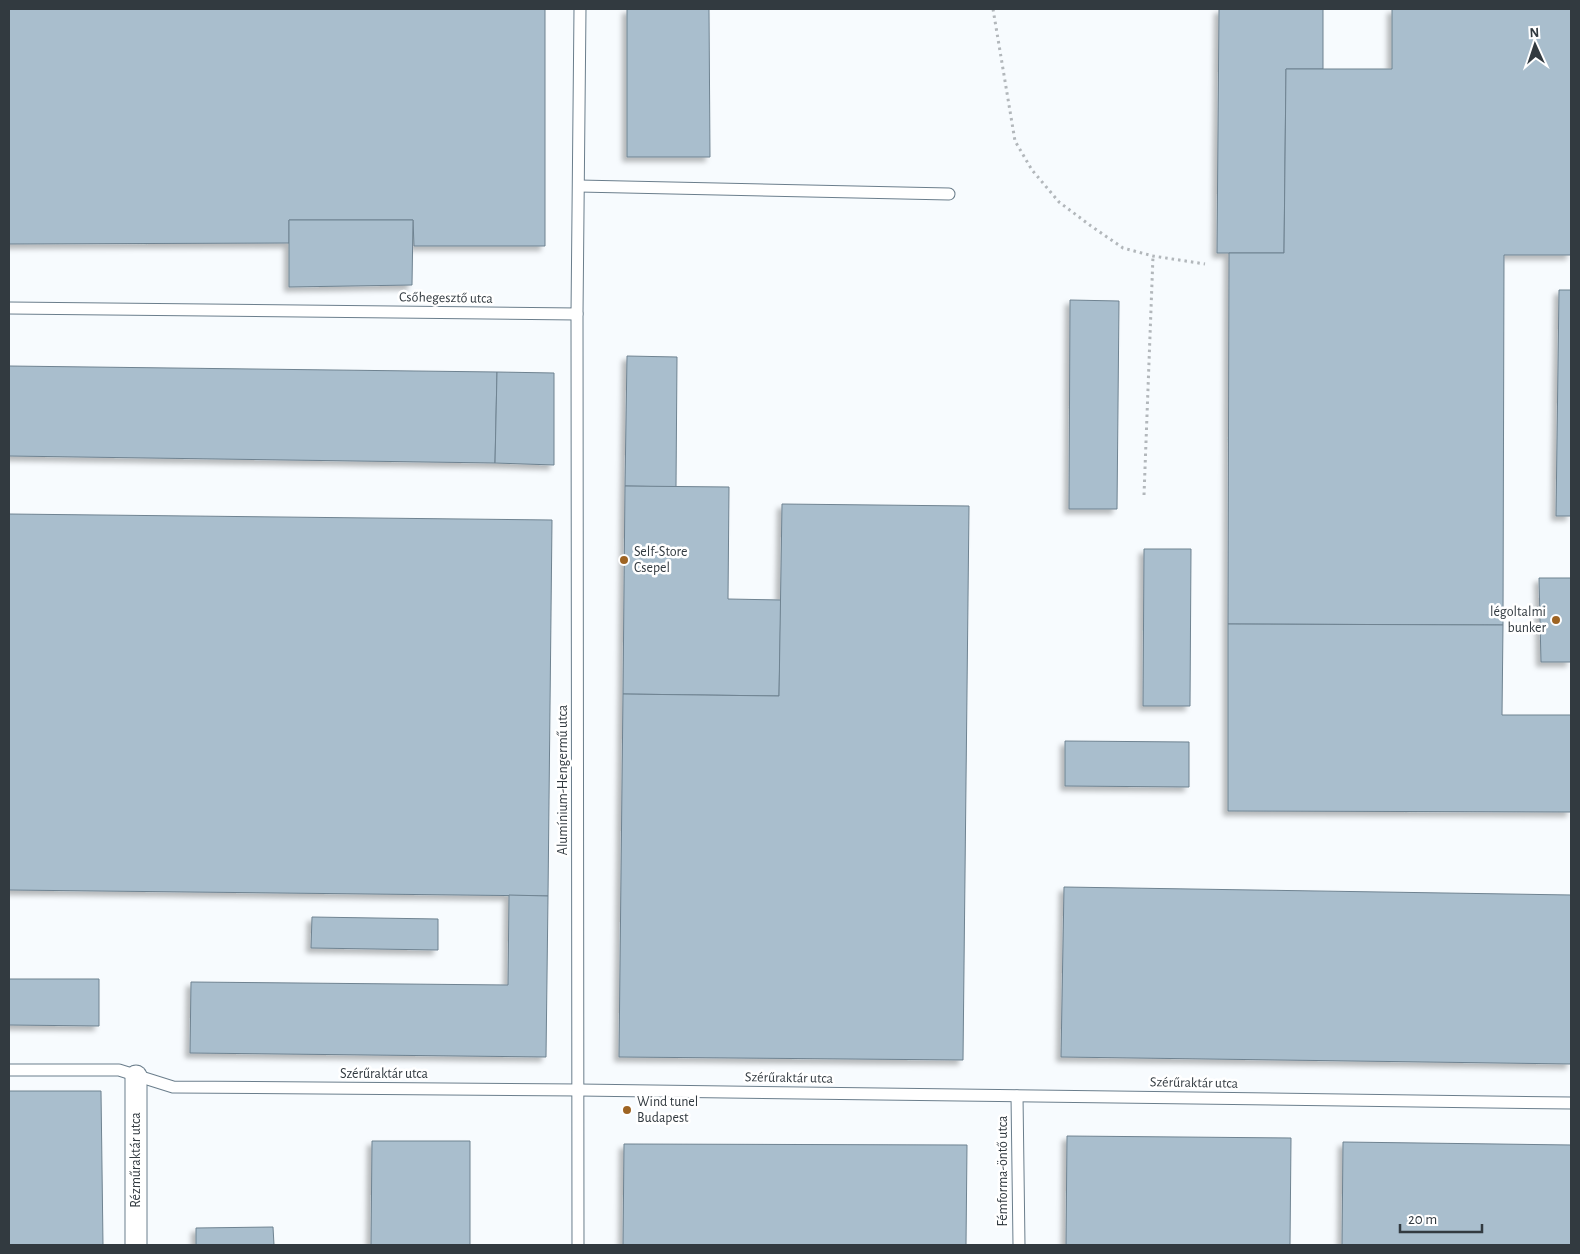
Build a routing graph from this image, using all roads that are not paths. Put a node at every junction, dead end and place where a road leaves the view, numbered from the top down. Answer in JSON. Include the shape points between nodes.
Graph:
{"nodes":[{"id":1,"x":580,"y":9,"type":"edge"},
{"id":2,"x":579,"y":186,"type":"junction"},
{"id":3,"x":948,"y":194,"type":"dead end"},
{"id":4,"x":9,"y":308,"type":"edge"},
{"id":5,"x":577,"y":314,"type":"junction"},
{"id":6,"x":9,"y":1070,"type":"edge"},
{"id":7,"x":136,"y":1076,"type":"junction"},
{"id":8,"x":579,"y":1090,"type":"junction"},
{"id":9,"x":1017,"y":1096,"type":"junction"},
{"id":10,"x":1571,"y":1103,"type":"edge"},
{"id":11,"x":136,"y":1245,"type":"edge"},
{"id":12,"x":578,"y":1245,"type":"edge"},
{"id":13,"x":1019,"y":1245,"type":"edge"}],
"edges":[{"from":1,"to":2,"type":"lane"},
{"from":2,"to":3,"type":"lane"},
{"from":2,"to":5,"type":"lane"},
{"from":4,"to":5,"type":"lane","name":"Csőhegesztő utca"},
{"from":5,"to":8,"type":"lane","name":"Alumínium-Hengermű utca"},
{"from":6,"to":7,"type":"lane","name":"Szérűraktár utca","via":[[119,1070]]},
{"from":7,"to":8,"type":"lane","name":"Szérűraktár utca","via":[[174,1087]]},
{"from":7,"to":11,"type":"street","name":"Rézműraktár utca"},
{"from":8,"to":9,"type":"lane","name":"Szérűraktár utca"},
{"from":8,"to":12,"type":"lane","name":"Alumínium-Hengermű utca"},
{"from":9,"to":10,"type":"lane","name":"Szérűraktár utca"},
{"from":9,"to":13,"type":"lane","name":"Fémforma-öntő utca"}]}
